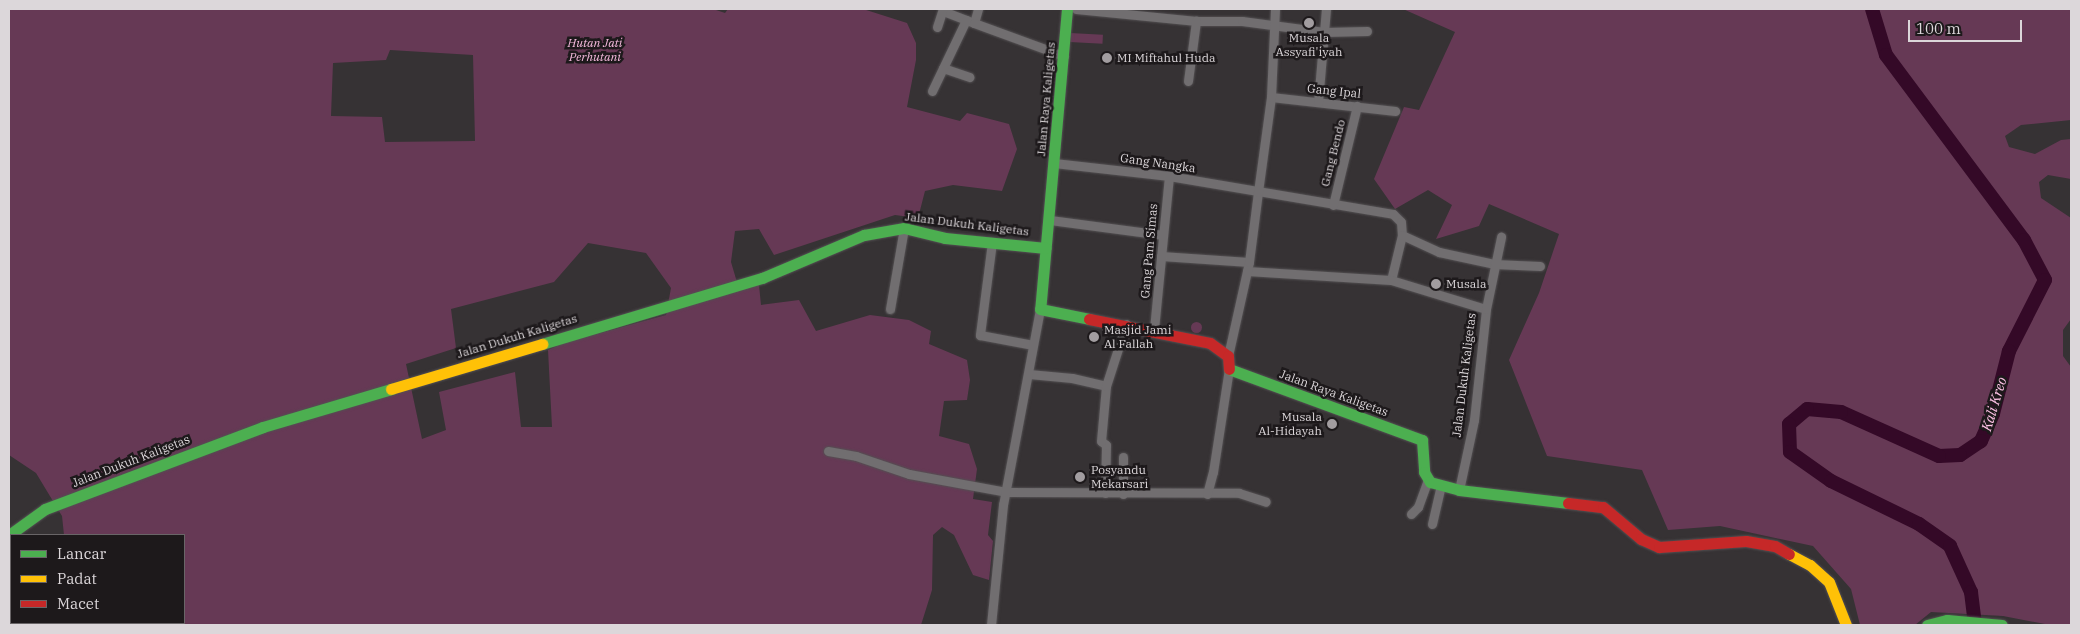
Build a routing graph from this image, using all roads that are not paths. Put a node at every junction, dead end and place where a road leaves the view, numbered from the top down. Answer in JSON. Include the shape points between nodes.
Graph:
{"nodes":[{"id":1,"x":978,"y":9,"type":"edge"},
{"id":2,"x":1067,"y":9,"type":"edge"},
{"id":3,"x":1076,"y":9,"type":"edge"},
{"id":4,"x":1275,"y":9,"type":"edge"},
{"id":5,"x":1326,"y":9,"type":"edge"},
{"id":6,"x":943,"y":10,"type":"edge"},
{"id":7,"x":1115,"y":11,"type":"edge"},
{"id":8,"x":1196,"y":21,"type":"junction"},
{"id":9,"x":970,"y":22,"type":"junction"},
{"id":10,"x":1274,"y":25,"type":"junction"},
{"id":11,"x":937,"y":27,"type":"dead end"},
{"id":12,"x":1367,"y":31,"type":"dead end"},
{"id":13,"x":1324,"y":32,"type":"junction"},
{"id":14,"x":1064,"y":56,"type":"junction"},
{"id":15,"x":943,"y":68,"type":"junction"},
{"id":16,"x":969,"y":77,"type":"dead end"},
{"id":17,"x":1188,"y":81,"type":"dead end"},
{"id":18,"x":932,"y":91,"type":"dead end"},
{"id":19,"x":1271,"y":97,"type":"junction"},
{"id":20,"x":1318,"y":102,"type":"junction"},
{"id":21,"x":1357,"y":106,"type":"junction"},
{"id":22,"x":1395,"y":111,"type":"dead end"},
{"id":23,"x":1054,"y":162,"type":"junction"},
{"id":24,"x":1169,"y":176,"type":"junction"},
{"id":25,"x":1258,"y":192,"type":"junction"},
{"id":26,"x":1333,"y":205,"type":"junction"},
{"id":27,"x":1050,"y":220,"type":"junction"},
{"id":28,"x":904,"y":228,"type":"junction"},
{"id":29,"x":1163,"y":235,"type":"junction"},
{"id":30,"x":1402,"y":235,"type":"junction"},
{"id":31,"x":1501,"y":237,"type":"dead end"},
{"id":32,"x":992,"y":242,"type":"junction"},
{"id":33,"x":1046,"y":248,"type":"junction"},
{"id":34,"x":1162,"y":256,"type":"junction"},
{"id":35,"x":1494,"y":264,"type":"junction"},
{"id":36,"x":1248,"y":266,"type":"junction"},
{"id":37,"x":1540,"y":266,"type":"dead end"},
{"id":38,"x":1391,"y":280,"type":"junction"},
{"id":39,"x":890,"y":309,"type":"dead end"},
{"id":40,"x":1040,"y":309,"type":"junction"},
{"id":41,"x":1486,"y":309,"type":"junction"},
{"id":42,"x":1126,"y":324,"type":"junction"},
{"id":43,"x":1154,"y":329,"type":"junction"},
{"id":44,"x":1033,"y":345,"type":"junction"},
{"id":45,"x":1228,"y":356,"type":"junction"},
{"id":46,"x":1229,"y":369,"type":"junction"},
{"id":47,"x":1029,"y":374,"type":"junction"},
{"id":48,"x":1106,"y":386,"type":"junction"},
{"id":49,"x":828,"y":451,"type":"dead end"},
{"id":50,"x":1123,"y":457,"type":"dead end"},
{"id":51,"x":1428,"y":480,"type":"junction"},
{"id":52,"x":1442,"y":485,"type":"junction"},
{"id":53,"x":1460,"y":490,"type":"junction"},
{"id":54,"x":1007,"y":492,"type":"junction"},
{"id":55,"x":1105,"y":493,"type":"junction"},
{"id":56,"x":1123,"y":494,"type":"junction"},
{"id":57,"x":1206,"y":494,"type":"junction"},
{"id":58,"x":1266,"y":502,"type":"dead end"},
{"id":59,"x":1411,"y":514,"type":"dead end"},
{"id":60,"x":1432,"y":524,"type":"dead end"},
{"id":61,"x":10,"y":534,"type":"edge"},
{"id":62,"x":991,"y":625,"type":"edge"},
{"id":63,"x":1846,"y":625,"type":"edge"},
{"id":64,"x":1927,"y":625,"type":"edge"},
{"id":65,"x":2001,"y":625,"type":"edge"}],
"edges":[{"from":1,"to":9,"type":"street"},
{"from":2,"to":14,"type":"main road","name":"Jalan Raya Kaligetas"},
{"from":3,"to":7,"type":"street"},
{"from":4,"to":10,"type":"street"},
{"from":5,"to":13,"type":"street"},
{"from":6,"to":9,"type":"street"},
{"from":6,"to":11,"type":"street"},
{"from":7,"to":8,"type":"street"},
{"from":8,"to":10,"type":"street"},
{"from":8,"to":17,"type":"street"},
{"from":9,"to":14,"type":"street"},
{"from":9,"to":15,"type":"street"},
{"from":10,"to":13,"type":"street"},
{"from":10,"to":19,"type":"street"},
{"from":12,"to":13,"type":"street"},
{"from":13,"to":20,"type":"street"},
{"from":14,"to":23,"type":"main road","name":"Jalan Raya Kaligetas"},
{"from":15,"to":16,"type":"street"},
{"from":15,"to":18,"type":"street"},
{"from":19,"to":20,"type":"street","name":"Gang Ipal"},
{"from":19,"to":25,"type":"street"},
{"from":20,"to":21,"type":"street","name":"Gang Ipal"},
{"from":21,"to":22,"type":"street","name":"Gang Ipal"},
{"from":21,"to":26,"type":"street","name":"Gang Bendo"},
{"from":23,"to":24,"type":"street","name":"Gang Nangka"},
{"from":23,"to":27,"type":"main road","name":"Jalan Raya Kaligetas"},
{"from":24,"to":25,"type":"street","name":"Gang Nangka"},
{"from":24,"to":29,"type":"street","name":"Gang Pam Simas"},
{"from":25,"to":26,"type":"street"},
{"from":25,"to":36,"type":"street"},
{"from":26,"to":30,"type":"street","via":[[1393,214],[1400,222]]},
{"from":27,"to":29,"type":"street"},
{"from":27,"to":33,"type":"main road","name":"Jalan Raya Kaligetas"},
{"from":28,"to":32,"type":"main road","name":"Jalan Dukuh Kaligetas","via":[[945,238]]},
{"from":28,"to":39,"type":"street"},
{"from":28,"to":61,"type":"main road","name":"Jalan Dukuh Kaligetas","via":[[864,235],[762,278],[263,427],[51,506]]},
{"from":29,"to":34,"type":"street","name":"Gang Pam Simas"},
{"from":30,"to":35,"type":"street","via":[[1439,252]]},
{"from":30,"to":38,"type":"street"},
{"from":31,"to":35,"type":"street","name":"Jalan Dukuh Kaligetas"},
{"from":32,"to":33,"type":"main road","name":"Jalan Dukuh Kaligetas"},
{"from":32,"to":44,"type":"street","via":[[980,335]]},
{"from":33,"to":40,"type":"main road","name":"Jalan Raya Kaligetas"},
{"from":34,"to":36,"type":"street"},
{"from":34,"to":43,"type":"street","name":"Gang Pam Simas"},
{"from":35,"to":37,"type":"street"},
{"from":35,"to":41,"type":"street","name":"Jalan Dukuh Kaligetas"},
{"from":36,"to":38,"type":"street"},
{"from":36,"to":45,"type":"street"},
{"from":38,"to":41,"type":"street"},
{"from":40,"to":42,"type":"main road"},
{"from":40,"to":44,"type":"street"},
{"from":41,"to":53,"type":"street","name":"Jalan Dukuh Kaligetas","via":[[1474,420]]},
{"from":42,"to":43,"type":"main road"},
{"from":42,"to":48,"type":"street"},
{"from":43,"to":45,"type":"main road","via":[[1210,343]]},
{"from":44,"to":47,"type":"street"},
{"from":45,"to":46,"type":"main road"},
{"from":46,"to":51,"type":"main road","name":"Jalan Raya Kaligetas","via":[[1418,438],[1424,443]]},
{"from":46,"to":57,"type":"street","via":[[1213,472]]},
{"from":47,"to":48,"type":"street","via":[[1072,378]]},
{"from":47,"to":54,"type":"street"},
{"from":48,"to":55,"type":"street","via":[[1101,441],[1106,445]]},
{"from":49,"to":54,"type":"street","via":[[917,475]]},
{"from":50,"to":56,"type":"street"},
{"from":51,"to":52,"type":"main road"},
{"from":51,"to":59,"type":"street","via":[[1418,507]]},
{"from":52,"to":53,"type":"main road"},
{"from":52,"to":60,"type":"street"},
{"from":53,"to":63,"type":"main road","via":[[1603,507],[1641,539],[1659,547],[1746,541],[1775,546],[1810,565],[1829,582]]},
{"from":54,"to":55,"type":"street"},
{"from":54,"to":62,"type":"street"},
{"from":55,"to":56,"type":"street"},
{"from":56,"to":57,"type":"street"},
{"from":57,"to":58,"type":"street","via":[[1239,493]]},
{"from":64,"to":65,"type":"main road","via":[[1947,620]]}]}
